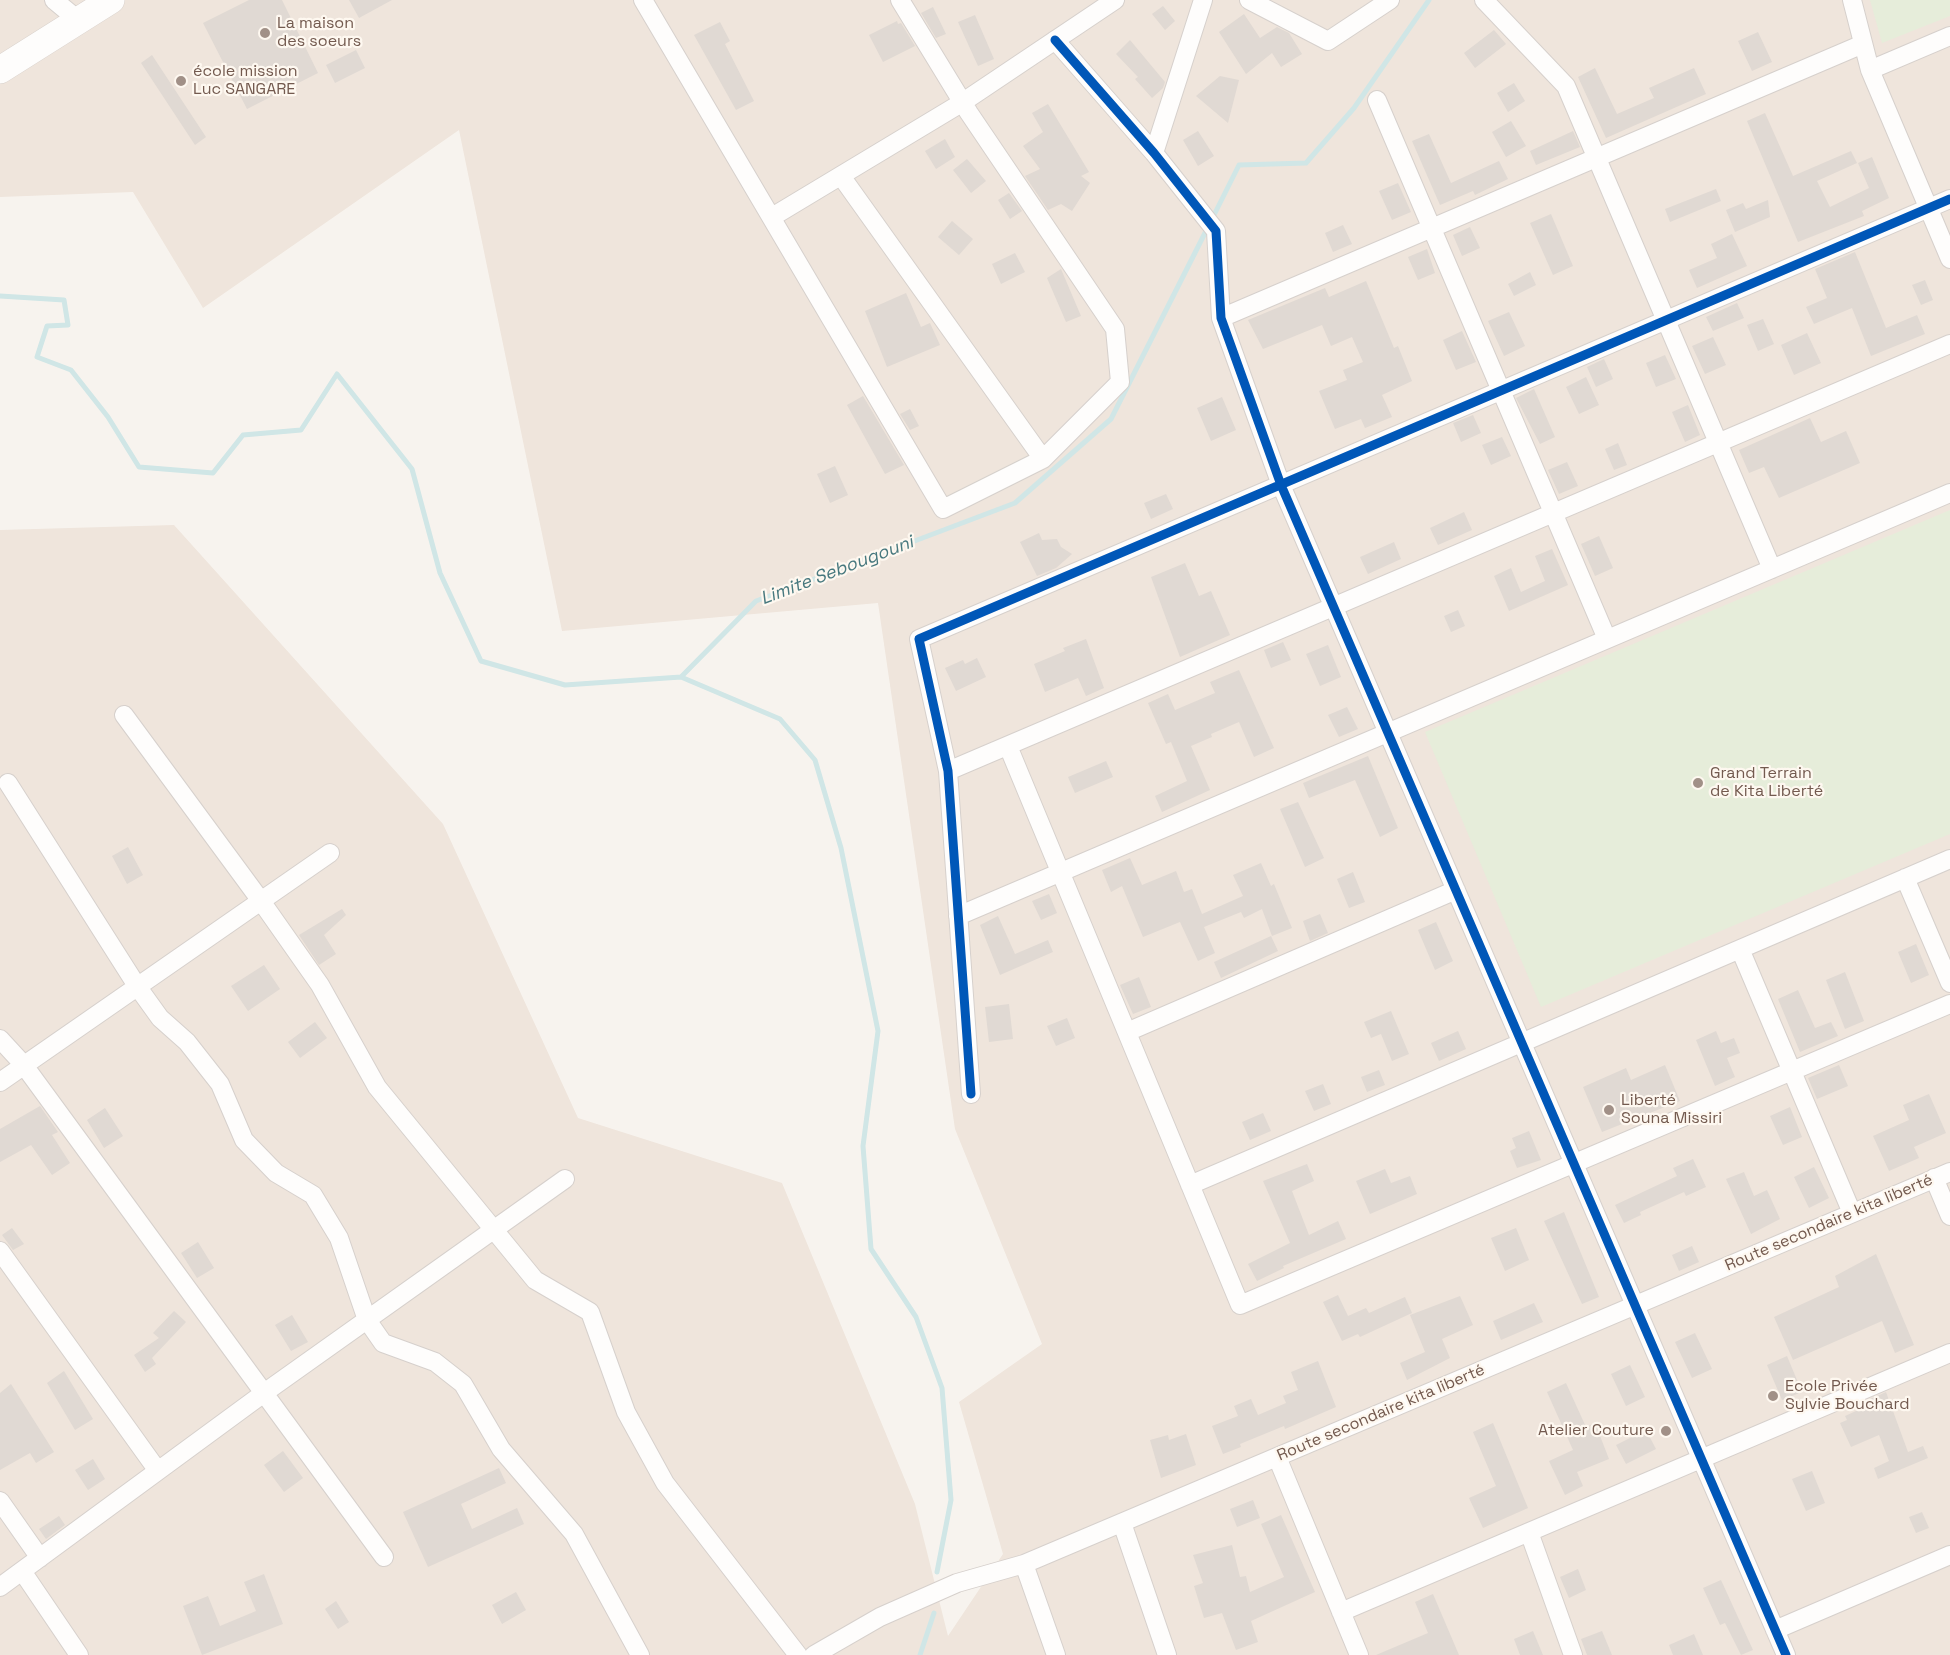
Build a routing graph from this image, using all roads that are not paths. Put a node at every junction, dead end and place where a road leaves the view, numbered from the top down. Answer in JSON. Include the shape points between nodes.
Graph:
{"nodes":[{"id":1,"x":54,"y":0,"type":"edge"},
{"id":2,"x":111,"y":0,"type":"edge"},
{"id":3,"x":643,"y":0,"type":"edge"},
{"id":4,"x":900,"y":0,"type":"edge"},
{"id":5,"x":1115,"y":0,"type":"edge"},
{"id":6,"x":1203,"y":0,"type":"edge"},
{"id":7,"x":1249,"y":0,"type":"edge"},
{"id":8,"x":1390,"y":0,"type":"edge"},
{"id":9,"x":1484,"y":0,"type":"edge"},
{"id":10,"x":1852,"y":0,"type":"edge"},
{"id":11,"x":78,"y":20,"type":"junction"},
{"id":12,"x":1950,"y":36,"type":"edge"},
{"id":13,"x":1055,"y":40,"type":"junction"},
{"id":14,"x":1863,"y":44,"type":"junction"},
{"id":15,"x":0,"y":70,"type":"edge"},
{"id":16,"x":1870,"y":70,"type":"junction"},
{"id":17,"x":1377,"y":100,"type":"dead end"},
{"id":18,"x":963,"y":102,"type":"junction"},
{"id":19,"x":1154,"y":153,"type":"junction"},
{"id":20,"x":1597,"y":158,"type":"junction"},
{"id":21,"x":841,"y":176,"type":"junction"},
{"id":22,"x":1950,"y":199,"type":"edge"},
{"id":23,"x":1929,"y":208,"type":"junction"},
{"id":24,"x":772,"y":217,"type":"junction"},
{"id":25,"x":1432,"y":228,"type":"junction"},
{"id":26,"x":1950,"y":259,"type":"edge"},
{"id":27,"x":1221,"y":318,"type":"junction"},
{"id":28,"x":1666,"y":320,"type":"junction"},
{"id":29,"x":1950,"y":344,"type":"edge"},
{"id":30,"x":1501,"y":391,"type":"junction"},
{"id":31,"x":1718,"y":443,"type":"junction"},
{"id":32,"x":1043,"y":459,"type":"junction"},
{"id":33,"x":1281,"y":484,"type":"junction"},
{"id":34,"x":1950,"y":493,"type":"edge"},
{"id":35,"x":1553,"y":513,"type":"junction"},
{"id":36,"x":1772,"y":569,"type":"junction"},
{"id":37,"x":1334,"y":607,"type":"junction"},
{"id":38,"x":1607,"y":639,"type":"junction"},
{"id":39,"x":124,"y":715,"type":"dead end"},
{"id":40,"x":1388,"y":733,"type":"junction"},
{"id":41,"x":1008,"y":746,"type":"junction"},
{"id":42,"x":948,"y":771,"type":"junction"},
{"id":43,"x":8,"y":783,"type":"dead end"},
{"id":44,"x":330,"y":853,"type":"dead end"},
{"id":45,"x":1950,"y":859,"type":"edge"},
{"id":46,"x":1060,"y":873,"type":"junction"},
{"id":47,"x":1905,"y":878,"type":"junction"},
{"id":48,"x":1456,"y":890,"type":"junction"},
{"id":49,"x":261,"y":900,"type":"junction"},
{"id":50,"x":958,"y":916,"type":"junction"},
{"id":51,"x":1740,"y":949,"type":"junction"},
{"id":52,"x":1950,"y":983,"type":"edge"},
{"id":53,"x":137,"y":986,"type":"junction"},
{"id":54,"x":1950,"y":1004,"type":"edge"},
{"id":55,"x":1127,"y":1032,"type":"junction"},
{"id":56,"x":0,"y":1039,"type":"edge"},
{"id":57,"x":1521,"y":1043,"type":"junction"},
{"id":58,"x":23,"y":1064,"type":"junction"},
{"id":59,"x":1792,"y":1071,"type":"junction"},
{"id":60,"x":0,"y":1082,"type":"edge"},
{"id":61,"x":970,"y":1094,"type":"dead end"},
{"id":62,"x":1573,"y":1163,"type":"junction"},
{"id":63,"x":1942,"y":1175,"type":"edge"},
{"id":64,"x":565,"y":1179,"type":"dead end"},
{"id":65,"x":1190,"y":1185,"type":"junction"},
{"id":66,"x":1852,"y":1213,"type":"junction"},
{"id":67,"x":1950,"y":1216,"type":"edge"},
{"id":68,"x":495,"y":1229,"type":"junction"},
{"id":69,"x":0,"y":1251,"type":"edge"},
{"id":70,"x":1635,"y":1305,"type":"junction"},
{"id":71,"x":367,"y":1320,"type":"junction"},
{"id":72,"x":1950,"y":1353,"type":"edge"},
{"id":73,"x":264,"y":1393,"type":"junction"},
{"id":74,"x":1277,"y":1457,"type":"junction"},
{"id":75,"x":1701,"y":1459,"type":"junction"},
{"id":76,"x":159,"y":1471,"type":"junction"},
{"id":77,"x":0,"y":1501,"type":"edge"},
{"id":78,"x":1122,"y":1523,"type":"junction"},
{"id":79,"x":1529,"y":1532,"type":"junction"},
{"id":80,"x":1950,"y":1555,"type":"edge"},
{"id":81,"x":384,"y":1557,"type":"dead end"},
{"id":82,"x":40,"y":1558,"type":"junction"},
{"id":83,"x":1023,"y":1564,"type":"junction"},
{"id":84,"x":22,"y":1571,"type":"junction"},
{"id":85,"x":0,"y":1587,"type":"edge"},
{"id":86,"x":1341,"y":1612,"type":"junction"},
{"id":87,"x":1775,"y":1630,"type":"junction"},
{"id":88,"x":79,"y":1655,"type":"edge"},
{"id":89,"x":640,"y":1655,"type":"edge"},
{"id":90,"x":798,"y":1655,"type":"edge"},
{"id":91,"x":814,"y":1655,"type":"edge"},
{"id":92,"x":1056,"y":1655,"type":"edge"},
{"id":93,"x":1167,"y":1655,"type":"edge"},
{"id":94,"x":1359,"y":1655,"type":"edge"},
{"id":95,"x":1573,"y":1655,"type":"edge"},
{"id":96,"x":1786,"y":1655,"type":"edge"}],
"edges":[{"from":1,"to":11,"type":"street"},
{"from":2,"to":11,"type":"main road"},
{"from":3,"to":24,"type":"street"},
{"from":4,"to":18,"type":"street"},
{"from":5,"to":13,"type":"street"},
{"from":6,"to":19,"type":"street"},
{"from":7,"to":8,"type":"street","via":[[1328,41]]},
{"from":9,"to":20,"type":"street","via":[[1566,86]]},
{"from":10,"to":14,"type":"street"},
{"from":11,"to":15,"type":"main road"},
{"from":12,"to":16,"type":"street"},
{"from":13,"to":18,"type":"street"},
{"from":13,"to":19,"type":"street"},
{"from":14,"to":16,"type":"street"},
{"from":14,"to":20,"type":"street"},
{"from":16,"to":23,"type":"street"},
{"from":17,"to":25,"type":"street"},
{"from":18,"to":21,"type":"street"},
{"from":18,"to":32,"type":"street","via":[[1115,329],[1120,382]]},
{"from":19,"to":27,"type":"street","via":[[1216,231]]},
{"from":20,"to":25,"type":"street"},
{"from":20,"to":28,"type":"street"},
{"from":21,"to":24,"type":"street"},
{"from":21,"to":32,"type":"street"},
{"from":22,"to":23,"type":"street"},
{"from":23,"to":26,"type":"street"},
{"from":23,"to":28,"type":"street"},
{"from":24,"to":32,"type":"street","via":[[943,509]]},
{"from":25,"to":27,"type":"street"},
{"from":25,"to":30,"type":"street"},
{"from":27,"to":33,"type":"street"},
{"from":28,"to":30,"type":"street"},
{"from":28,"to":31,"type":"street"},
{"from":29,"to":31,"type":"street"},
{"from":30,"to":33,"type":"street"},
{"from":30,"to":35,"type":"street"},
{"from":31,"to":35,"type":"street"},
{"from":31,"to":36,"type":"street"},
{"from":33,"to":37,"type":"street"},
{"from":33,"to":42,"type":"street","via":[[919,639]]},
{"from":34,"to":36,"type":"street"},
{"from":35,"to":37,"type":"street"},
{"from":35,"to":38,"type":"street"},
{"from":36,"to":38,"type":"street"},
{"from":37,"to":40,"type":"street"},
{"from":37,"to":41,"type":"street"},
{"from":38,"to":40,"type":"street"},
{"from":39,"to":49,"type":"street"},
{"from":40,"to":46,"type":"street"},
{"from":40,"to":48,"type":"street"},
{"from":41,"to":42,"type":"street"},
{"from":41,"to":46,"type":"street"},
{"from":42,"to":50,"type":"street"},
{"from":43,"to":53,"type":"street"},
{"from":44,"to":49,"type":"street"},
{"from":45,"to":47,"type":"street"},
{"from":46,"to":50,"type":"street"},
{"from":46,"to":55,"type":"street"},
{"from":47,"to":51,"type":"street"},
{"from":47,"to":52,"type":"street"},
{"from":48,"to":55,"type":"street"},
{"from":48,"to":57,"type":"street"},
{"from":49,"to":53,"type":"street"},
{"from":49,"to":68,"type":"street","via":[[320,985],[377,1087]]},
{"from":50,"to":61,"type":"street"},
{"from":51,"to":57,"type":"street"},
{"from":51,"to":59,"type":"street"},
{"from":53,"to":58,"type":"street"},
{"from":53,"to":71,"type":"street","via":[[160,1018],[187,1042],[220,1084],[244,1140],[276,1173],[313,1195],[339,1238]]},
{"from":54,"to":59,"type":"street"},
{"from":55,"to":65,"type":"street"},
{"from":56,"to":58,"type":"street"},
{"from":57,"to":62,"type":"street"},
{"from":57,"to":65,"type":"street"},
{"from":58,"to":60,"type":"street"},
{"from":58,"to":73,"type":"street"},
{"from":59,"to":62,"type":"street"},
{"from":59,"to":66,"type":"street"},
{"from":62,"to":65,"type":"street","via":[[1240,1305]]},
{"from":62,"to":70,"type":"street"},
{"from":63,"to":66,"type":"street","name":"Route secondaire kita liberté"},
{"from":63,"to":67,"type":"street"},
{"from":64,"to":68,"type":"street"},
{"from":66,"to":70,"type":"street","name":"Route secondaire kita liberté"},
{"from":68,"to":71,"type":"street"},
{"from":68,"to":90,"type":"street","via":[[535,1280],[590,1312],[626,1412],[665,1483]]},
{"from":69,"to":76,"type":"street"},
{"from":70,"to":74,"type":"street","name":"Route secondaire kita liberté"},
{"from":70,"to":75,"type":"street"},
{"from":71,"to":73,"type":"street"},
{"from":71,"to":89,"type":"street","via":[[383,1343],[435,1362],[463,1384],[501,1449],[574,1534]]},
{"from":72,"to":75,"type":"street"},
{"from":73,"to":76,"type":"street"},
{"from":73,"to":81,"type":"street"},
{"from":74,"to":78,"type":"street","name":"Route secondaire kita liberté"},
{"from":74,"to":86,"type":"street"},
{"from":75,"to":79,"type":"street"},
{"from":75,"to":87,"type":"street"},
{"from":76,"to":82,"type":"street"},
{"from":77,"to":82,"type":"street"},
{"from":78,"to":83,"type":"street","name":"Route secondaire kita liberté"},
{"from":78,"to":93,"type":"street"},
{"from":79,"to":86,"type":"street"},
{"from":79,"to":95,"type":"street"},
{"from":80,"to":87,"type":"street"},
{"from":82,"to":84,"type":"street"},
{"from":83,"to":91,"type":"street","name":"Route secondaire kita liberté","via":[[957,1583],[880,1617]]},
{"from":83,"to":92,"type":"street"},
{"from":84,"to":85,"type":"street"},
{"from":84,"to":88,"type":"street"},
{"from":86,"to":94,"type":"street"},
{"from":87,"to":96,"type":"street"}]}
